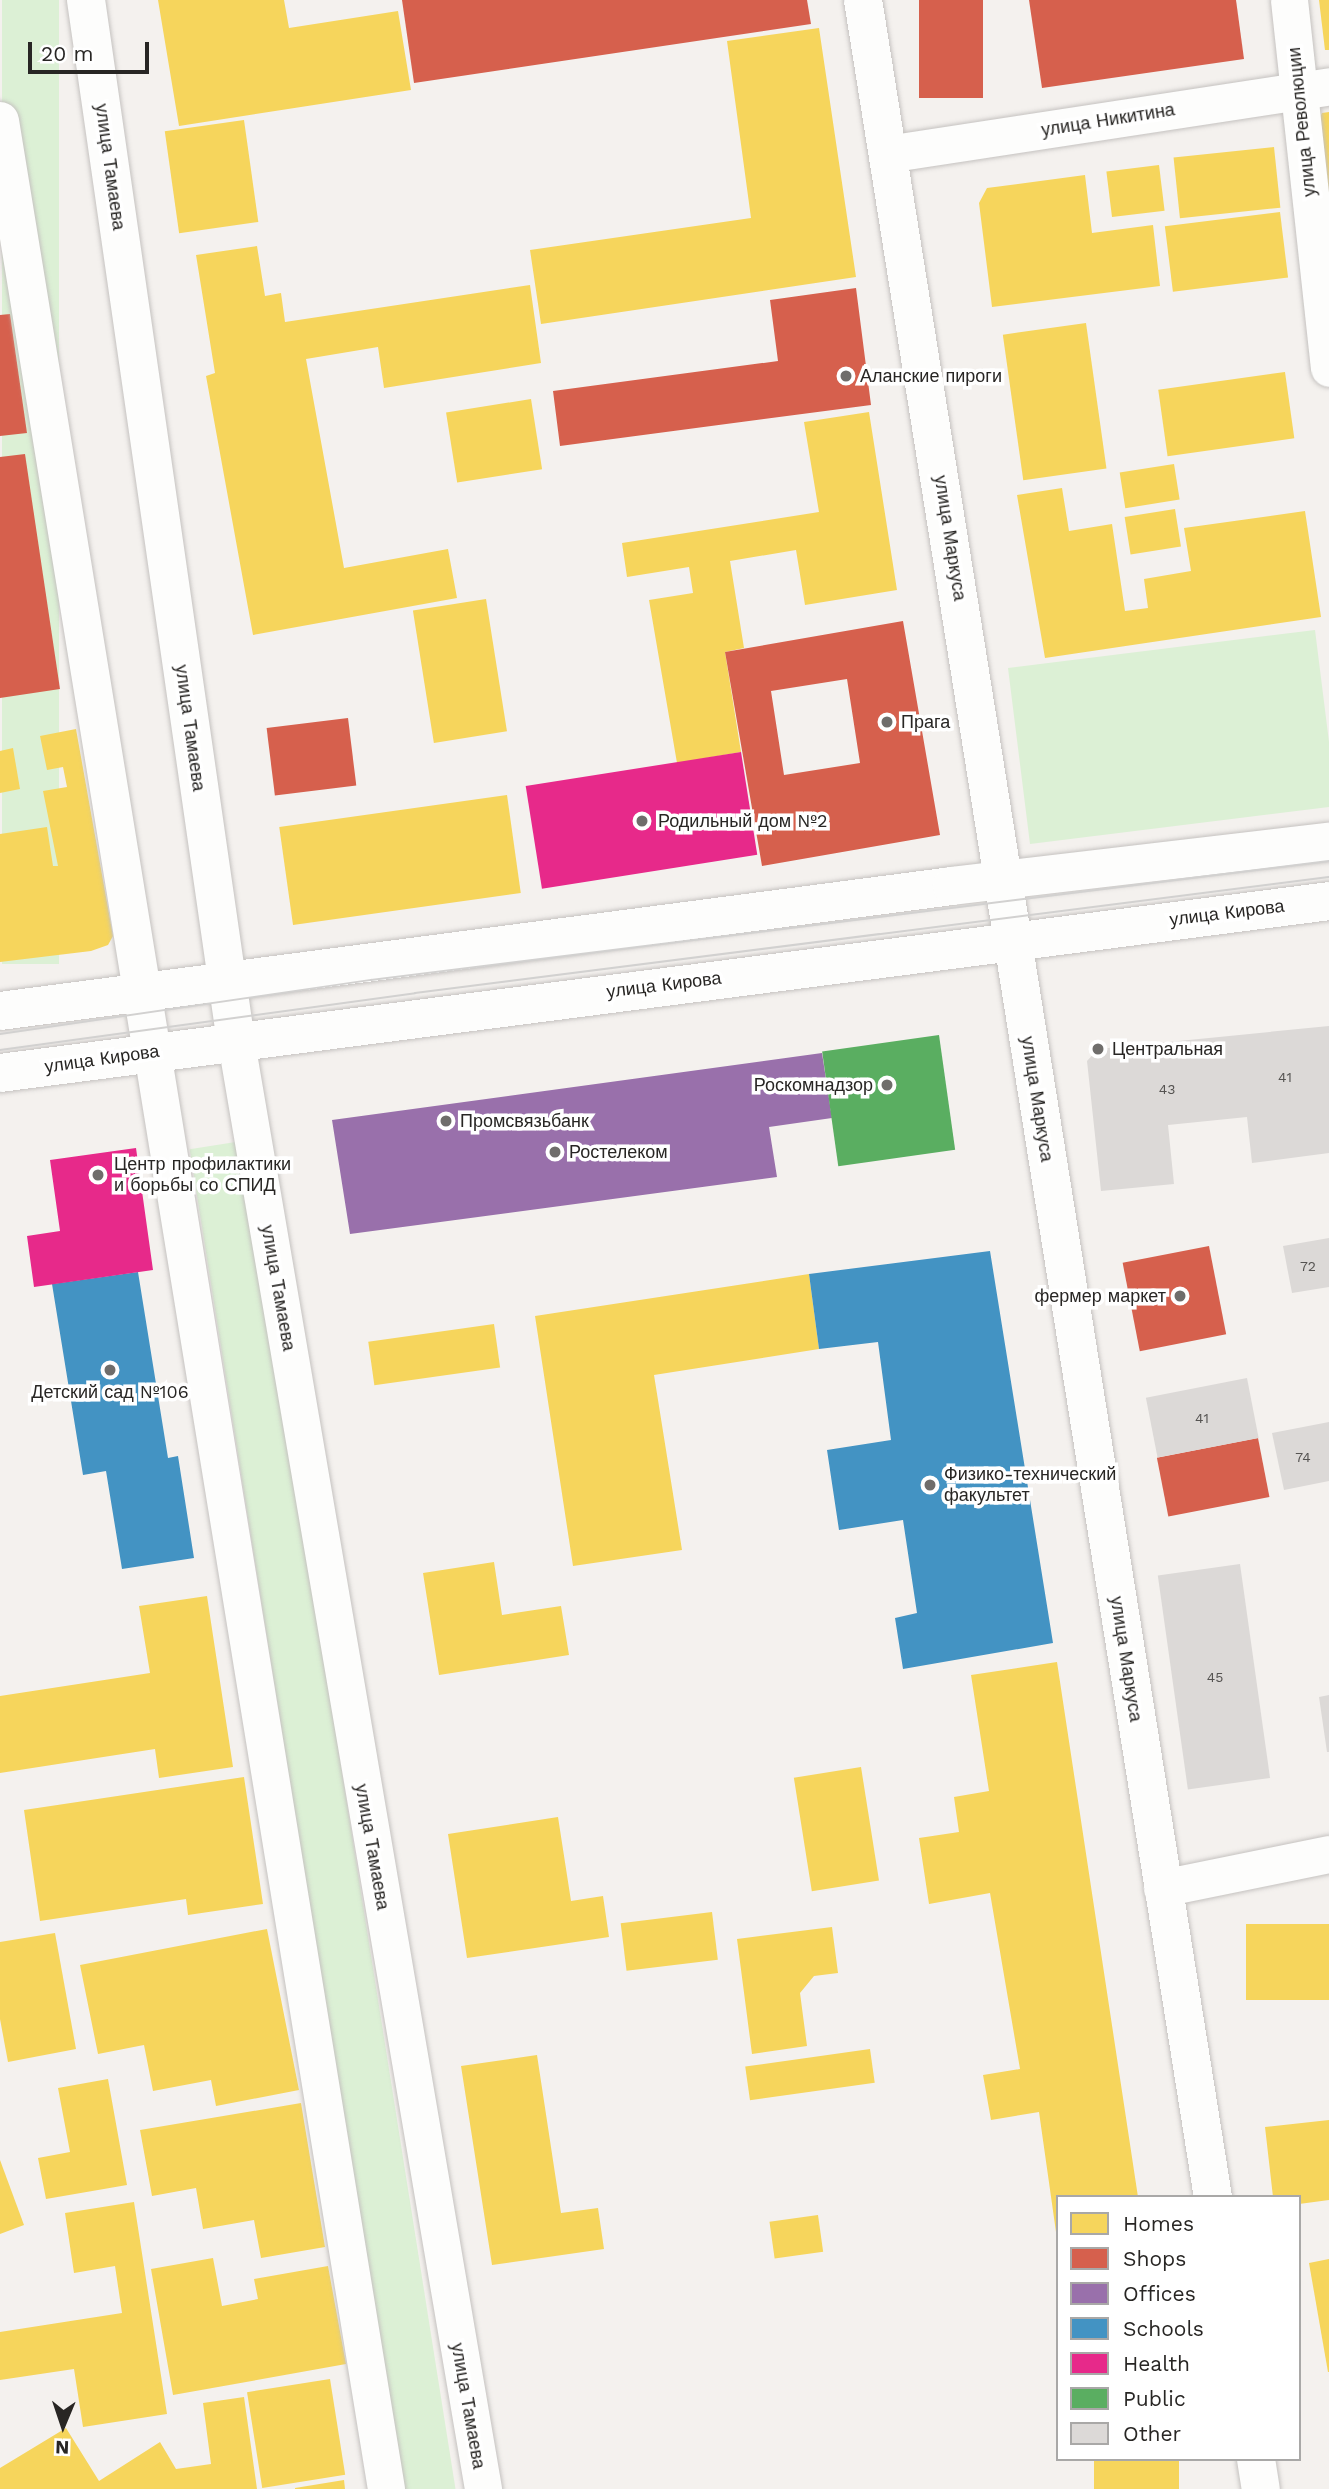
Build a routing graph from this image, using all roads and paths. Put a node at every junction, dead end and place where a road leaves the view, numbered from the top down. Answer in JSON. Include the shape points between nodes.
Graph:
{"nodes":[{"id":1,"x":86,"y":0,"type":"edge"},
{"id":2,"x":863,"y":0,"type":"edge"},
{"id":3,"x":1289,"y":0,"type":"edge"},
{"id":4,"x":1314,"y":89,"type":"edge"},
{"id":5,"x":0,"y":121,"type":"edge"},
{"id":6,"x":887,"y":154,"type":"junction"},
{"id":7,"x":1329,"y":369,"type":"edge"},
{"id":8,"x":1329,"y":842,"type":"edge"},
{"id":9,"x":1004,"y":880,"type":"junction"},
{"id":10,"x":1329,"y":901,"type":"edge"},
{"id":11,"x":1013,"y":939,"type":"junction"},
{"id":12,"x":226,"y":980,"type":"junction"},
{"id":13,"x":141,"y":992,"type":"junction"},
{"id":14,"x":0,"y":1010,"type":"edge"},
{"id":15,"x":236,"y":1042,"type":"junction"},
{"id":16,"x":152,"y":1052,"type":"junction"},
{"id":17,"x":0,"y":1073,"type":"edge"},
{"id":18,"x":1329,"y":1854,"type":"edge"},
{"id":19,"x":1162,"y":1888,"type":"junction"},
{"id":20,"x":1213,"y":2195,"type":"edge"},
{"id":21,"x":1256,"y":2461,"type":"edge"},
{"id":22,"x":386,"y":2489,"type":"edge"},
{"id":23,"x":483,"y":2489,"type":"edge"},
{"id":24,"x":1261,"y":2489,"type":"edge"}],
"edges":[{"from":1,"to":12,"type":"main road","name":"улица Тамаева"},
{"from":2,"to":6,"type":"main road","name":"улица Маркуса"},
{"from":3,"to":4,"type":"street","name":"улица Революции"},
{"from":4,"to":6,"type":"street","name":"улица Никитина"},
{"from":4,"to":7,"type":"street","name":"улица Революции"},
{"from":5,"to":13,"type":"main road"},
{"from":6,"to":9,"type":"main road","name":"улица Маркуса"},
{"from":8,"to":9,"type":"main road"},
{"from":9,"to":11,"type":"main road","name":"улица Маркуса"},
{"from":9,"to":12,"type":"main road"},
{"from":10,"to":11,"type":"main road","name":"улица Кирова"},
{"from":11,"to":15,"type":"main road","name":"улица Кирова"},
{"from":11,"to":19,"type":"main road","name":"улица Маркуса"},
{"from":12,"to":13,"type":"main road"},
{"from":12,"to":15,"type":"main road","name":"улица Тамаева"},
{"from":13,"to":14,"type":"main road"},
{"from":13,"to":16,"type":"main road"},
{"from":15,"to":16,"type":"main road","name":"улица Кирова"},
{"from":15,"to":23,"type":"street","name":"улица Тамаева"},
{"from":16,"to":17,"type":"main road","name":"улица Кирова"},
{"from":16,"to":22,"type":"street"},
{"from":18,"to":19,"type":"street"},
{"from":19,"to":20,"type":"main road","name":"улица Маркуса"},
{"from":21,"to":24,"type":"main road"}]}
